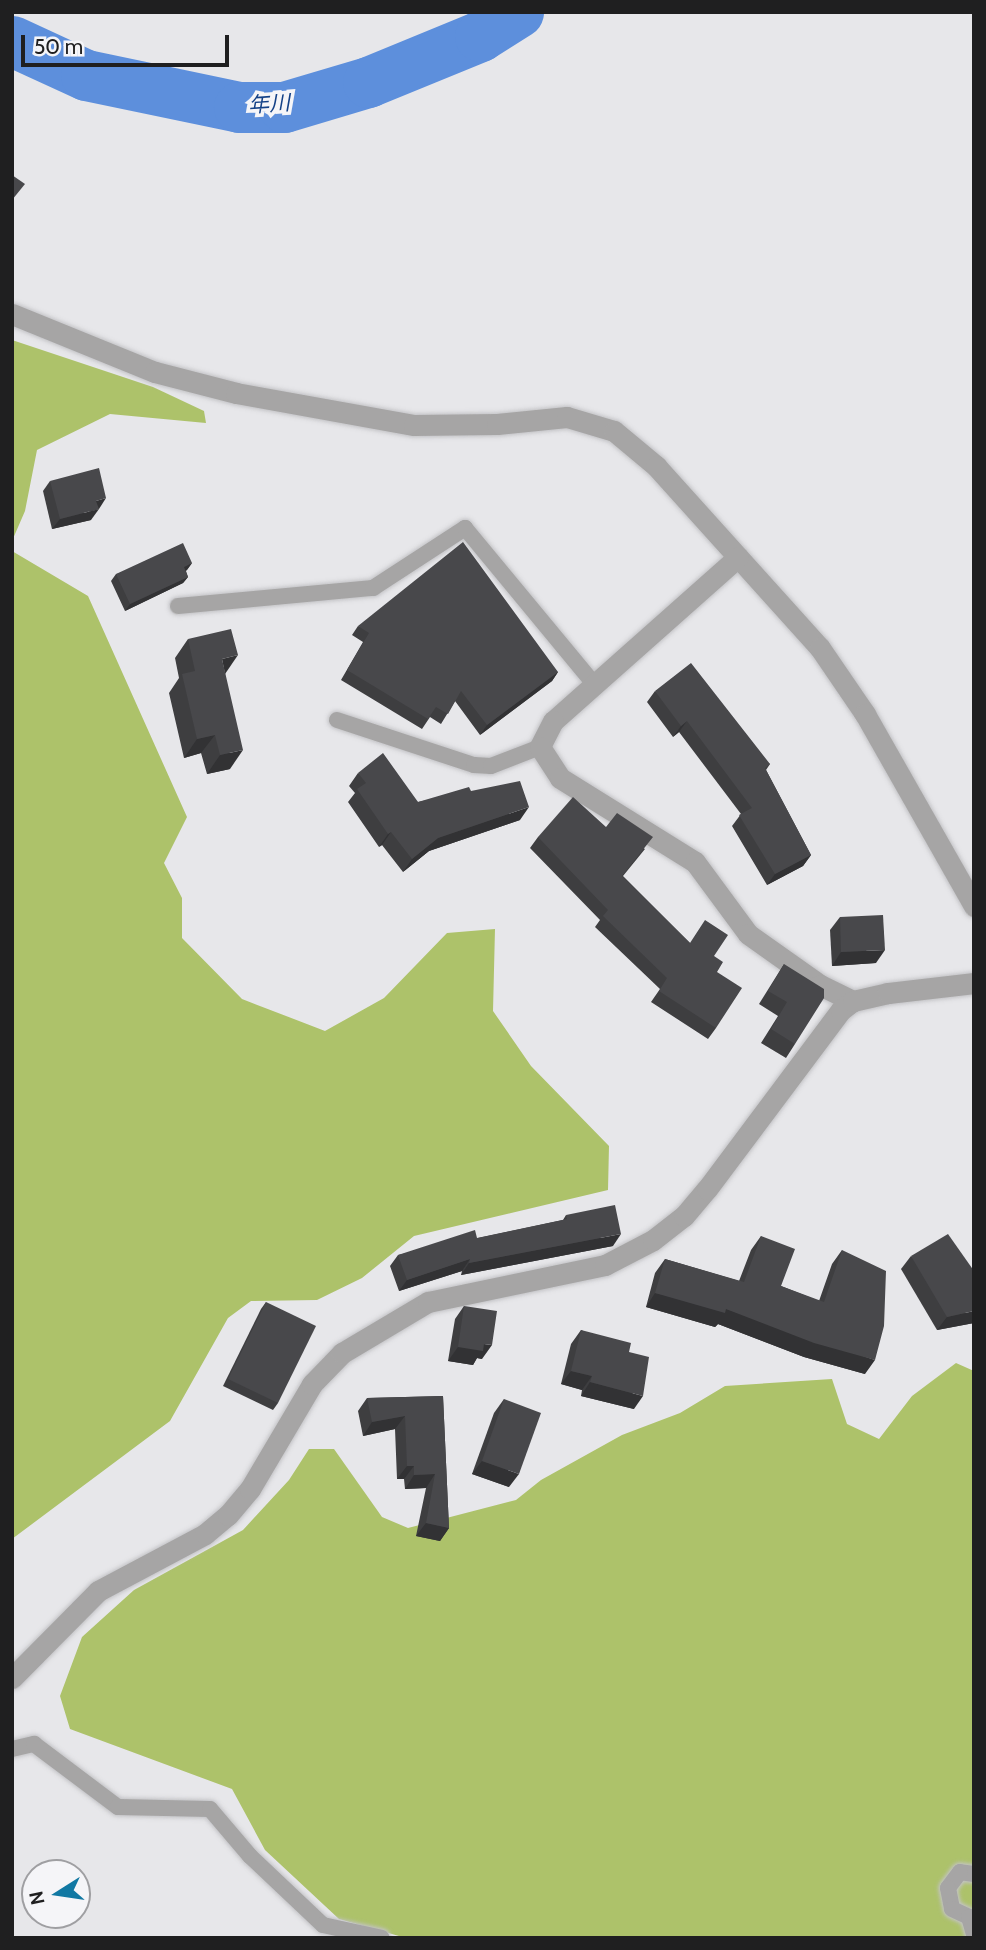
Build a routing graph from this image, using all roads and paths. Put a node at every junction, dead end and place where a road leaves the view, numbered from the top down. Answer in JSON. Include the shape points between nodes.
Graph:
{"nodes":[{"id":1,"x":12,"y":314,"type":"edge"},
{"id":2,"x":738,"y":557,"type":"junction"},
{"id":3,"x":178,"y":606,"type":"dead end"},
{"id":4,"x":594,"y":684,"type":"junction"},
{"id":5,"x":338,"y":720,"type":"dead end"},
{"id":6,"x":540,"y":747,"type":"junction"},
{"id":7,"x":974,"y":906,"type":"edge"},
{"id":8,"x":974,"y":983,"type":"edge"},
{"id":9,"x":853,"y":1001,"type":"junction"},
{"id":10,"x":12,"y":1678,"type":"edge"},
{"id":11,"x":12,"y":1749,"type":"edge"},
{"id":12,"x":974,"y":1874,"type":"edge"},
{"id":13,"x":974,"y":1935,"type":"edge"},
{"id":14,"x":382,"y":1938,"type":"edge"}],
"edges":[{"from":1,"to":2,"type":"street","via":[[155,372],[236,393],[414,425],[567,417],[614,432],[656,466]]},
{"from":2,"to":4,"type":"street"},
{"from":2,"to":7,"type":"street","via":[[820,648],[850,692]]},
{"from":3,"to":4,"type":"lane","via":[[373,588],[465,528]]},
{"from":4,"to":6,"type":"street","via":[[545,729]]},
{"from":5,"to":6,"type":"lane","via":[[474,765],[491,765]]},
{"from":6,"to":9,"type":"street","via":[[560,778],[695,862],[748,934],[820,985]]},
{"from":8,"to":9,"type":"street"},
{"from":9,"to":10,"type":"street","via":[[831,1021],[684,1216],[653,1240],[605,1265],[428,1302],[370,1334],[312,1384],[250,1489],[228,1515],[205,1534],[98,1591],[58,1626]]},
{"from":11,"to":14,"type":"lane","via":[[34,1744],[118,1807],[210,1809],[250,1856],[323,1925]]},
{"from":12,"to":13,"type":"lane","via":[[960,1872],[948,1888],[952,1909],[969,1917]]}]}
